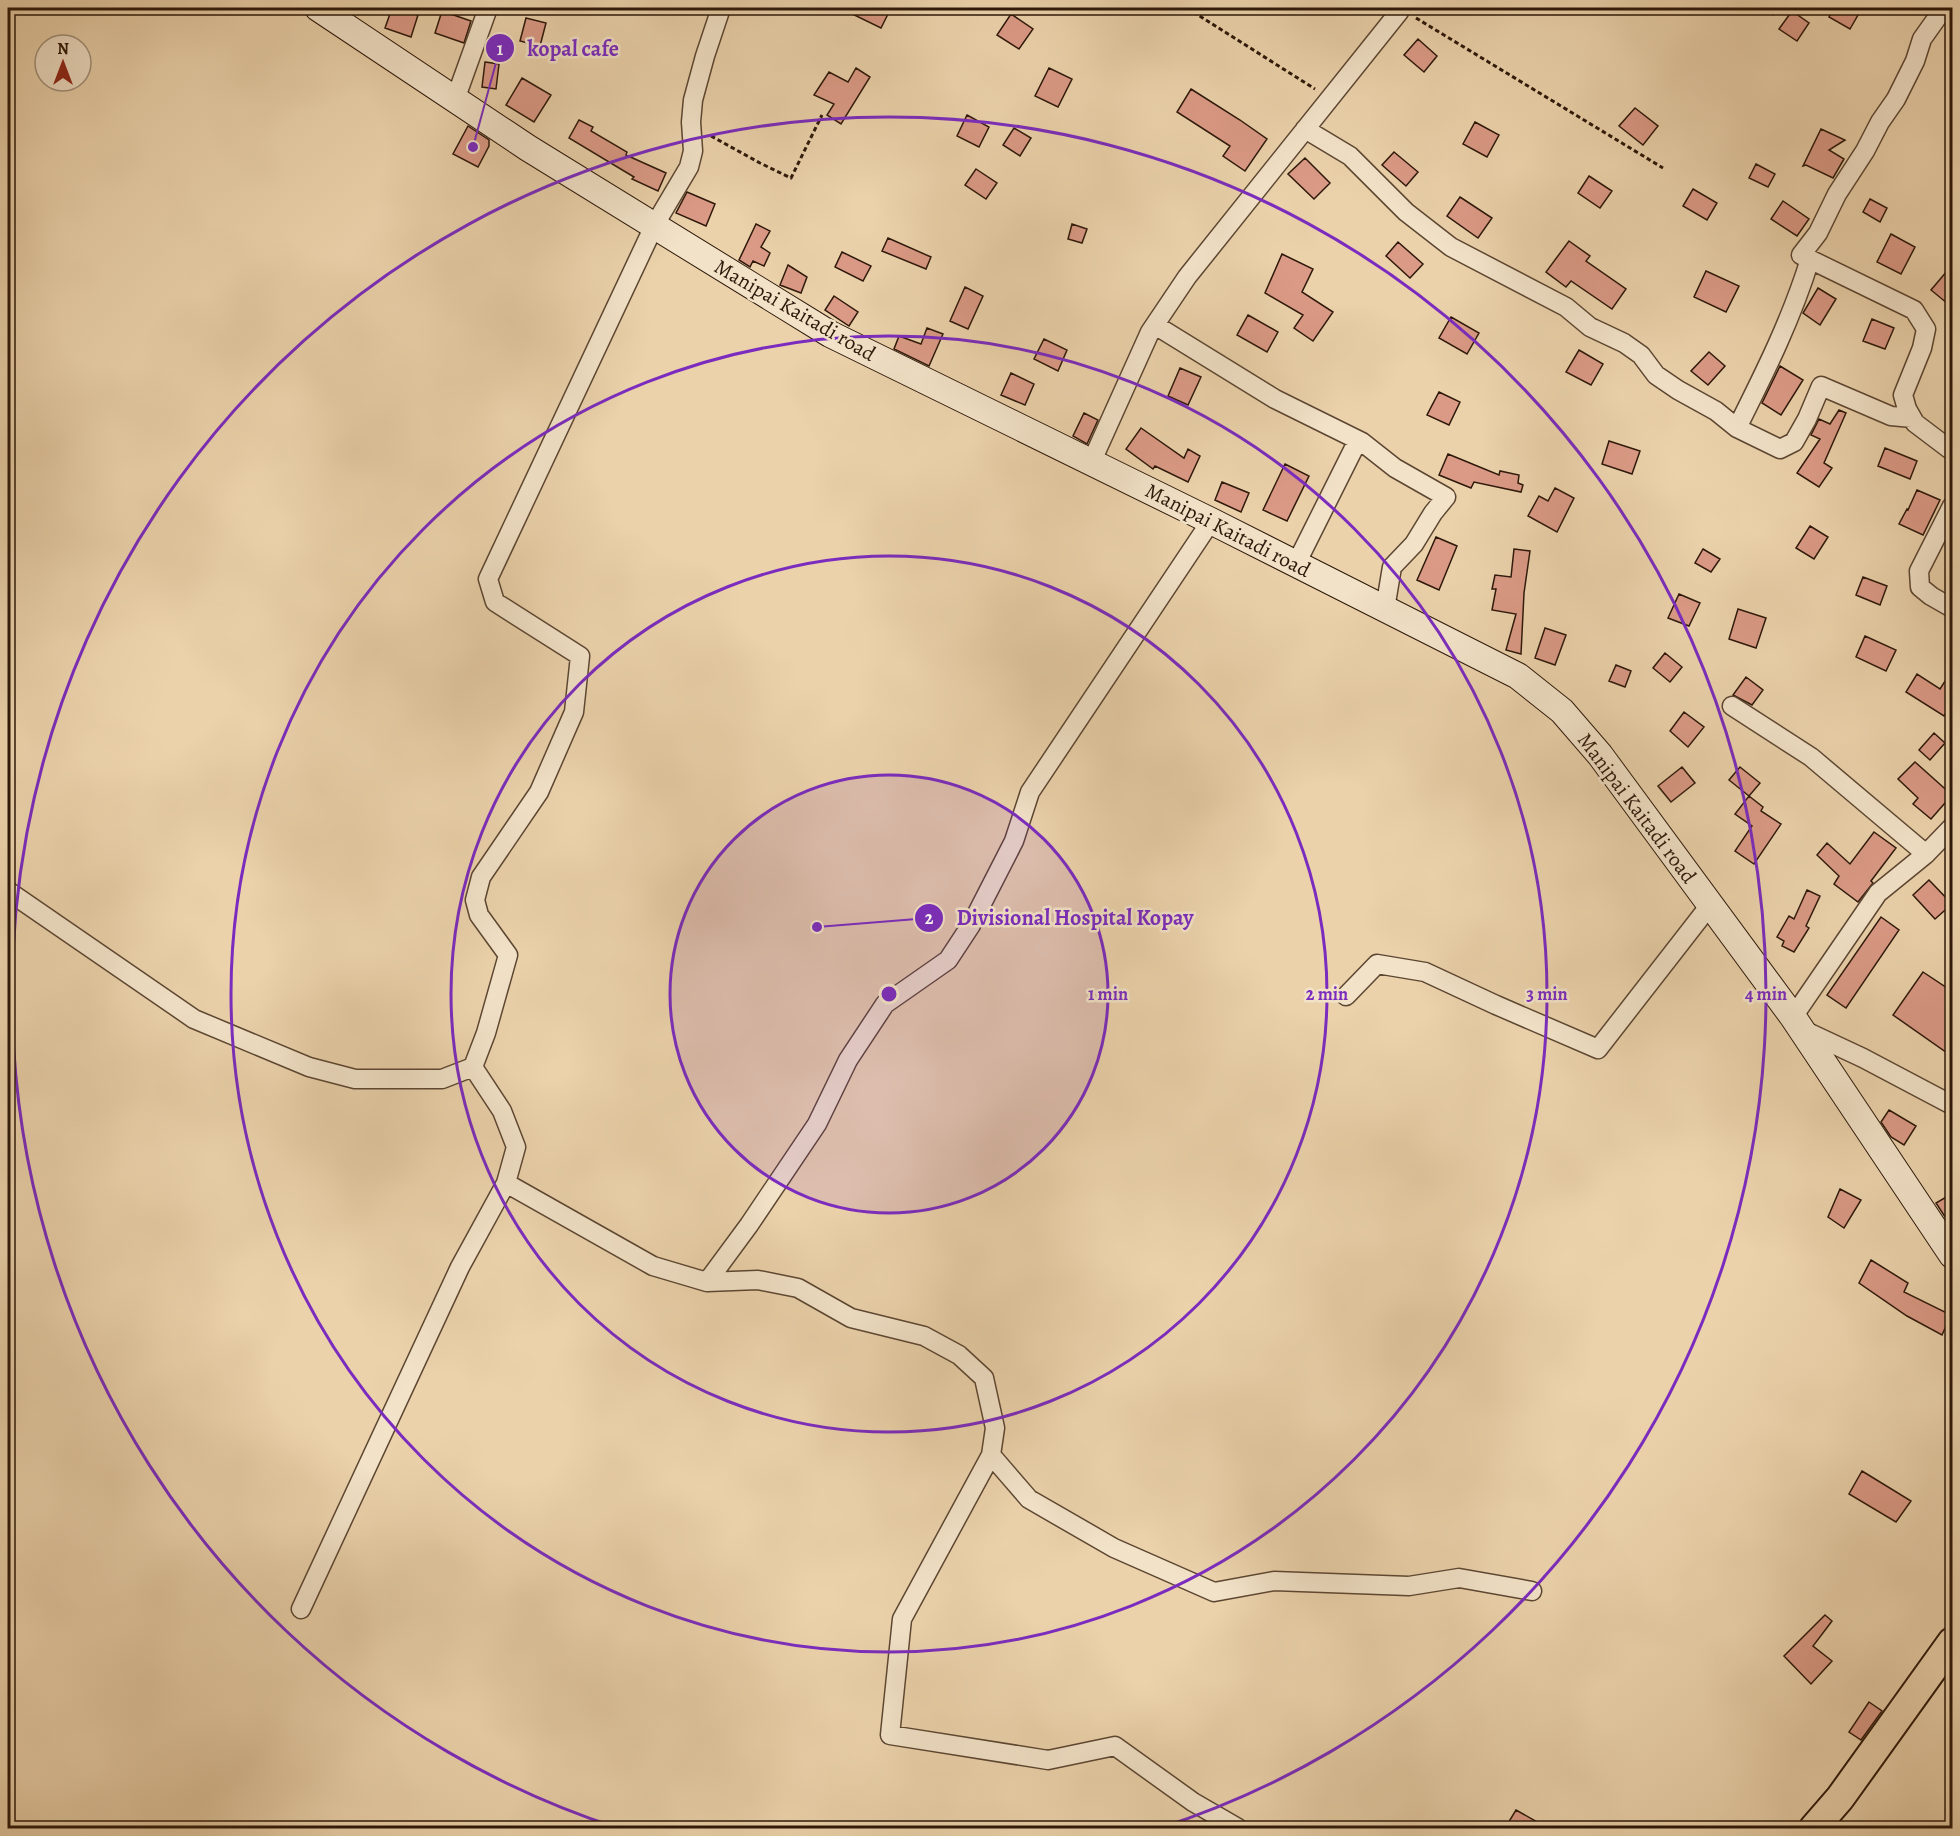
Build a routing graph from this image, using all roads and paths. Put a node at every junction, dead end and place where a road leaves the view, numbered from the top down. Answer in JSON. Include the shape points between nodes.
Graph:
{"nodes":[{"id":1,"x":318,"y":8,"type":"edge"},
{"id":2,"x":488,"y":8,"type":"edge"},
{"id":3,"x":721,"y":8,"type":"edge"},
{"id":4,"x":1187,"y":8,"type":"edge"},
{"id":5,"x":1400,"y":8,"type":"edge"},
{"id":6,"x":1770,"y":8,"type":"edge"},
{"id":7,"x":1944,"y":8,"type":"edge"},
{"id":8,"x":1774,"y":15,"type":"dead end"},
{"id":9,"x":1329,"y":99,"type":"junction"},
{"id":10,"x":455,"y":100,"type":"junction"},
{"id":11,"x":822,"y":116,"type":"dead end"},
{"id":12,"x":691,"y":124,"type":"junction"},
{"id":13,"x":1305,"y":129,"type":"junction"},
{"id":14,"x":1663,"y":168,"type":"dead end"},
{"id":15,"x":654,"y":226,"type":"junction"},
{"id":16,"x":1810,"y":259,"type":"junction"},
{"id":17,"x":1155,"y":325,"type":"junction"},
{"id":18,"x":1912,"y":418,"type":"junction"},
{"id":19,"x":1737,"y":428,"type":"junction"},
{"id":20,"x":1358,"y":440,"type":"junction"},
{"id":21,"x":1953,"y":452,"type":"edge"},
{"id":22,"x":1091,"y":462,"type":"junction"},
{"id":23,"x":1953,"y":506,"type":"edge"},
{"id":24,"x":1211,"y":521,"type":"junction"},
{"id":25,"x":1296,"y":564,"type":"junction"},
{"id":26,"x":1953,"y":608,"type":"edge"},
{"id":27,"x":1385,"y":609,"type":"junction"},
{"id":28,"x":1732,"y":706,"type":"dead end"},
{"id":29,"x":1953,"y":827,"type":"edge"},
{"id":30,"x":1926,"y":854,"type":"junction"},
{"id":31,"x":8,"y":891,"type":"edge"},
{"id":32,"x":1710,"y":905,"type":"junction"},
{"id":33,"x":1346,"y":996,"type":"dead end"},
{"id":34,"x":1796,"y":1023,"type":"junction"},
{"id":35,"x":473,"y":1067,"type":"junction"},
{"id":36,"x":1953,"y":1106,"type":"edge"},
{"id":37,"x":506,"y":1183,"type":"junction"},
{"id":38,"x":1953,"y":1255,"type":"edge"},
{"id":39,"x":707,"y":1282,"type":"junction"},
{"id":40,"x":991,"y":1455,"type":"junction"},
{"id":41,"x":1532,"y":1591,"type":"dead end"},
{"id":42,"x":301,"y":1609,"type":"dead end"},
{"id":43,"x":1953,"y":1642,"type":"edge"},
{"id":44,"x":1238,"y":1828,"type":"edge"},
{"id":45,"x":1814,"y":1828,"type":"edge"}],
"edges":[{"from":1,"to":10,"type":"main road","name":"Manipai Kaitadi road"},
{"from":2,"to":10,"type":"street"},
{"from":3,"to":12,"type":"street","via":[[693,100]]},
{"from":4,"to":9,"type":"path"},
{"from":5,"to":9,"type":"street"},
{"from":5,"to":14,"type":"path"},
{"from":6,"to":8,"type":"path"},
{"from":7,"to":16,"type":"street","via":[[1922,39],[1896,99],[1837,194],[1818,233],[1801,255]]},
{"from":9,"to":13,"type":"street"},
{"from":10,"to":15,"type":"main road","name":"Manipai Kaitadi road"},
{"from":11,"to":12,"type":"path","via":[[791,178]]},
{"from":12,"to":15,"type":"street","via":[[693,151],[689,167]]},
{"from":13,"to":17,"type":"street","via":[[1187,277]]},
{"from":13,"to":19,"type":"street","via":[[1350,156],[1406,212],[1451,247],[1566,307],[1590,327],[1624,343],[1641,355],[1656,375]]},
{"from":15,"to":22,"type":"main road","name":"Manipai Kaitadi road","via":[[830,334]]},
{"from":15,"to":35,"type":"street","via":[[488,579],[495,602],[580,657],[574,712],[539,792],[481,877],[475,900],[479,915],[508,955]]},
{"from":16,"to":18,"type":"street","via":[[1914,310],[1926,328],[1903,395]]},
{"from":16,"to":19,"type":"street","via":[[1775,353]]},
{"from":17,"to":20,"type":"street","via":[[1275,399]]},
{"from":17,"to":22,"type":"street"},
{"from":18,"to":19,"type":"street","via":[[1891,416],[1821,386],[1794,442],[1780,449]]},
{"from":18,"to":21,"type":"street"},
{"from":20,"to":25,"type":"street"},
{"from":20,"to":27,"type":"street","via":[[1395,468],[1446,497],[1414,544],[1392,567]]},
{"from":22,"to":24,"type":"main road","name":"Manipai Kaitadi road"},
{"from":23,"to":26,"type":"street","via":[[1919,571],[1920,587]]},
{"from":24,"to":25,"type":"main road","name":"Manipai Kaitadi road"},
{"from":24,"to":39,"type":"street","via":[[1030,792],[1014,841],[971,925],[948,960],[885,1004],[848,1060],[817,1125]]},
{"from":25,"to":27,"type":"main road","name":"Manipai Kaitadi road"},
{"from":27,"to":32,"type":"main road","name":"Manipai Kaitadi road","via":[[1518,676],[1562,711],[1600,755]]},
{"from":28,"to":30,"type":"street","via":[[1811,757]]},
{"from":29,"to":30,"type":"street"},
{"from":30,"to":34,"type":"street","via":[[1878,893]]},
{"from":31,"to":35,"type":"street","via":[[194,1019],[309,1067],[356,1079],[442,1079]]},
{"from":32,"to":33,"type":"street","via":[[1598,1049],[1425,972],[1377,964]]},
{"from":32,"to":34,"type":"main road","name":"Manipai Kaitadi road"},
{"from":34,"to":36,"type":"street"},
{"from":34,"to":38,"type":"main road","name":"Manipai Kaitadi road"},
{"from":35,"to":37,"type":"street","via":[[502,1112],[516,1147]]},
{"from":37,"to":39,"type":"street","via":[[653,1266]]},
{"from":37,"to":42,"type":"street","via":[[460,1267]]},
{"from":39,"to":40,"type":"street","via":[[758,1280],[798,1288],[851,1318],[924,1336],[959,1355],[984,1378],[995,1428]]},
{"from":40,"to":41,"type":"street","via":[[1029,1499],[1114,1548],[1214,1592],[1274,1581],[1409,1586],[1459,1578]]},
{"from":40,"to":44,"type":"street","via":[[903,1619],[890,1735],[1048,1760],[1115,1746],[1193,1802]]},
{"from":43,"to":45,"type":"main road"}]}
